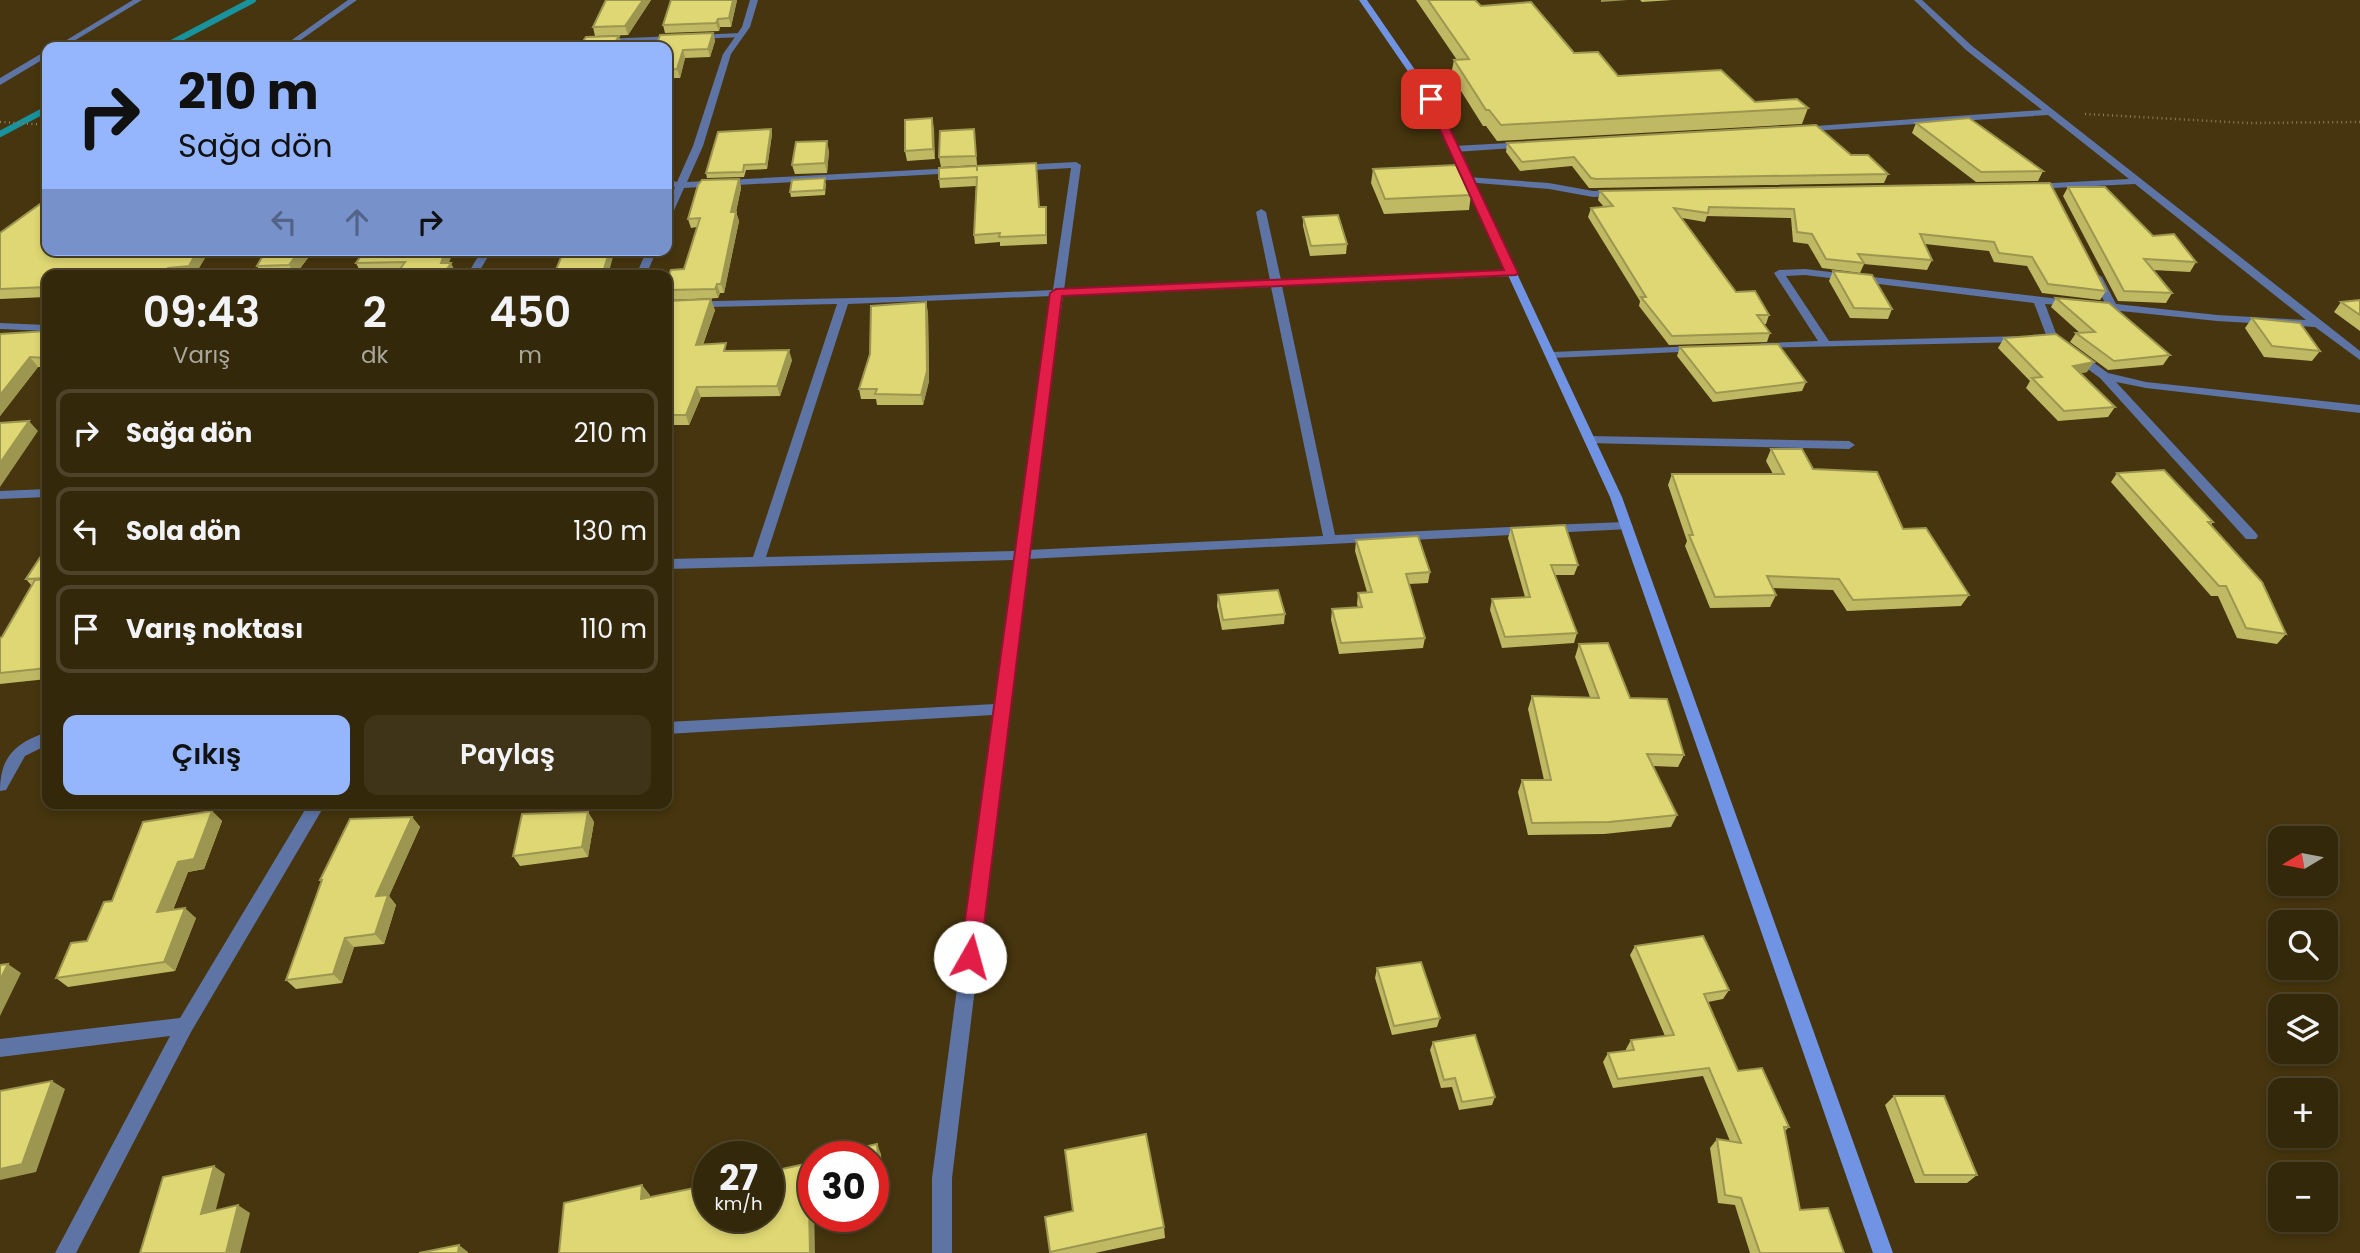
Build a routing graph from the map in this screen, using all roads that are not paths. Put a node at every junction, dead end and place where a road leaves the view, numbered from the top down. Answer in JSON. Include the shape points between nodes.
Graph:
{"nodes":[{"id":1,"x":138,"y":0,"type":"edge"},
{"id":2,"x":353,"y":0,"type":"edge"},
{"id":3,"x":754,"y":0,"type":"edge"},
{"id":4,"x":1363,"y":0,"type":"edge"},
{"id":5,"x":1918,"y":0,"type":"edge"},
{"id":6,"x":740,"y":35,"type":"junction"},
{"id":7,"x":590,"y":41,"type":"edge"},
{"id":8,"x":67,"y":42,"type":"edge"},
{"id":9,"x":293,"y":42,"type":"edge"},
{"id":10,"x":42,"y":57,"type":"edge"},
{"id":11,"x":0,"y":82,"type":"edge"},
{"id":12,"x":2052,"y":112,"type":"junction"},
{"id":13,"x":1793,"y":131,"type":"edge"},
{"id":14,"x":1535,"y":145,"type":"edge"},
{"id":15,"x":1454,"y":149,"type":"junction"},
{"id":16,"x":1008,"y":168,"type":"edge"},
{"id":17,"x":967,"y":170,"type":"edge"},
{"id":18,"x":1468,"y":180,"type":"junction"},
{"id":19,"x":2140,"y":181,"type":"junction"},
{"id":20,"x":672,"y":183,"type":"edge"},
{"id":21,"x":680,"y":185,"type":"junction"},
{"id":22,"x":2050,"y":186,"type":"junction"},
{"id":23,"x":2027,"y":187,"type":"edge"},
{"id":24,"x":1634,"y":193,"type":"edge"},
{"id":25,"x":2057,"y":198,"type":"edge"},
{"id":26,"x":672,"y":203,"type":"edge"},
{"id":27,"x":1261,"y":212,"type":"dead end"},
{"id":28,"x":2094,"y":271,"type":"edge"},
{"id":29,"x":1512,"y":273,"type":"junction"},
{"id":30,"x":1275,"y":285,"type":"junction"},
{"id":31,"x":1056,"y":293,"type":"junction"},
{"id":32,"x":2038,"y":300,"type":"junction"},
{"id":33,"x":844,"y":301,"type":"junction"},
{"id":34,"x":672,"y":305,"type":"edge"},
{"id":35,"x":2112,"y":307,"type":"junction"},
{"id":36,"x":2319,"y":324,"type":"junction"},
{"id":37,"x":0,"y":326,"type":"edge"},
{"id":38,"x":42,"y":328,"type":"edge"},
{"id":39,"x":2052,"y":338,"type":"junction"},
{"id":40,"x":1825,"y":344,"type":"junction"},
{"id":41,"x":1757,"y":346,"type":"edge"},
{"id":42,"x":1716,"y":348,"type":"edge"},
{"id":43,"x":1552,"y":355,"type":"junction"},
{"id":44,"x":2360,"y":357,"type":"edge"},
{"id":45,"x":2104,"y":376,"type":"junction"},
{"id":46,"x":2360,"y":409,"type":"edge"},
{"id":47,"x":1590,"y":440,"type":"junction"},
{"id":48,"x":1849,"y":445,"type":"dead end"},
{"id":49,"x":42,"y":493,"type":"edge"},
{"id":50,"x":0,"y":495,"type":"edge"},
{"id":51,"x":1625,"y":526,"type":"junction"},
{"id":52,"x":2251,"y":536,"type":"dead end"},
{"id":53,"x":1330,"y":540,"type":"junction"},
{"id":54,"x":1021,"y":555,"type":"junction"},
{"id":55,"x":758,"y":561,"type":"junction"},
{"id":56,"x":672,"y":564,"type":"edge"},
{"id":57,"x":1001,"y":709,"type":"junction"},
{"id":58,"x":672,"y":728,"type":"edge"},
{"id":59,"x":42,"y":740,"type":"edge"},
{"id":60,"x":0,"y":785,"type":"edge"},
{"id":61,"x":314,"y":809,"type":"edge"},
{"id":62,"x":185,"y":1026,"type":"junction"},
{"id":63,"x":0,"y":1048,"type":"edge"},
{"id":64,"x":65,"y":1253,"type":"edge"},
{"id":65,"x":942,"y":1253,"type":"edge"},
{"id":66,"x":1883,"y":1253,"type":"edge"}],
"edges":[{"from":1,"to":8,"type":"street"},
{"from":2,"to":9,"type":"street"},
{"from":3,"to":6,"type":"street"},
{"from":4,"to":15,"type":"street","via":[[1431,99]]},
{"from":5,"to":12,"type":"street","via":[[1969,48]]},
{"from":6,"to":7,"type":"street"},
{"from":6,"to":21,"type":"street","via":[[727,54],[698,146]]},
{"from":10,"to":11,"type":"street"},
{"from":12,"to":13,"type":"street"},
{"from":12,"to":19,"type":"street"},
{"from":14,"to":15,"type":"street"},
{"from":15,"to":18,"type":"street"},
{"from":16,"to":31,"type":"street","via":[[1076,165]]},
{"from":17,"to":21,"type":"street"},
{"from":18,"to":24,"type":"street","via":[[1593,194]]},
{"from":18,"to":29,"type":"street"},
{"from":19,"to":22,"type":"street"},
{"from":19,"to":36,"type":"street"},
{"from":20,"to":21,"type":"street"},
{"from":21,"to":26,"type":"street"},
{"from":22,"to":23,"type":"street"},
{"from":22,"to":25,"type":"street"},
{"from":27,"to":30,"type":"street"},
{"from":28,"to":35,"type":"street"},
{"from":29,"to":30,"type":"street"},
{"from":29,"to":43,"type":"street"},
{"from":30,"to":31,"type":"street"},
{"from":30,"to":53,"type":"street"},
{"from":31,"to":33,"type":"street"},
{"from":31,"to":54,"type":"street"},
{"from":32,"to":35,"type":"street"},
{"from":32,"to":39,"type":"street"},
{"from":32,"to":40,"type":"street","via":[[1805,272],[1779,273]]},
{"from":33,"to":34,"type":"street"},
{"from":33,"to":55,"type":"street"},
{"from":35,"to":36,"type":"street"},
{"from":36,"to":44,"type":"street"},
{"from":37,"to":38,"type":"street"},
{"from":39,"to":40,"type":"street"},
{"from":39,"to":45,"type":"street"},
{"from":40,"to":41,"type":"street"},
{"from":42,"to":43,"type":"street"},
{"from":43,"to":47,"type":"street"},
{"from":45,"to":46,"type":"street","via":[[2146,385]]},
{"from":45,"to":52,"type":"street"},
{"from":47,"to":48,"type":"street"},
{"from":47,"to":51,"type":"street"},
{"from":49,"to":50,"type":"street"},
{"from":51,"to":53,"type":"street"},
{"from":51,"to":66,"type":"street"},
{"from":53,"to":54,"type":"street"},
{"from":54,"to":55,"type":"street"},
{"from":54,"to":57,"type":"street"},
{"from":55,"to":56,"type":"street"},
{"from":57,"to":58,"type":"street"},
{"from":57,"to":65,"type":"street","via":[[942,1178]]},
{"from":59,"to":60,"type":"street","via":[[20,752]]},
{"from":61,"to":62,"type":"street"},
{"from":62,"to":63,"type":"street"},
{"from":62,"to":64,"type":"street"}]}
